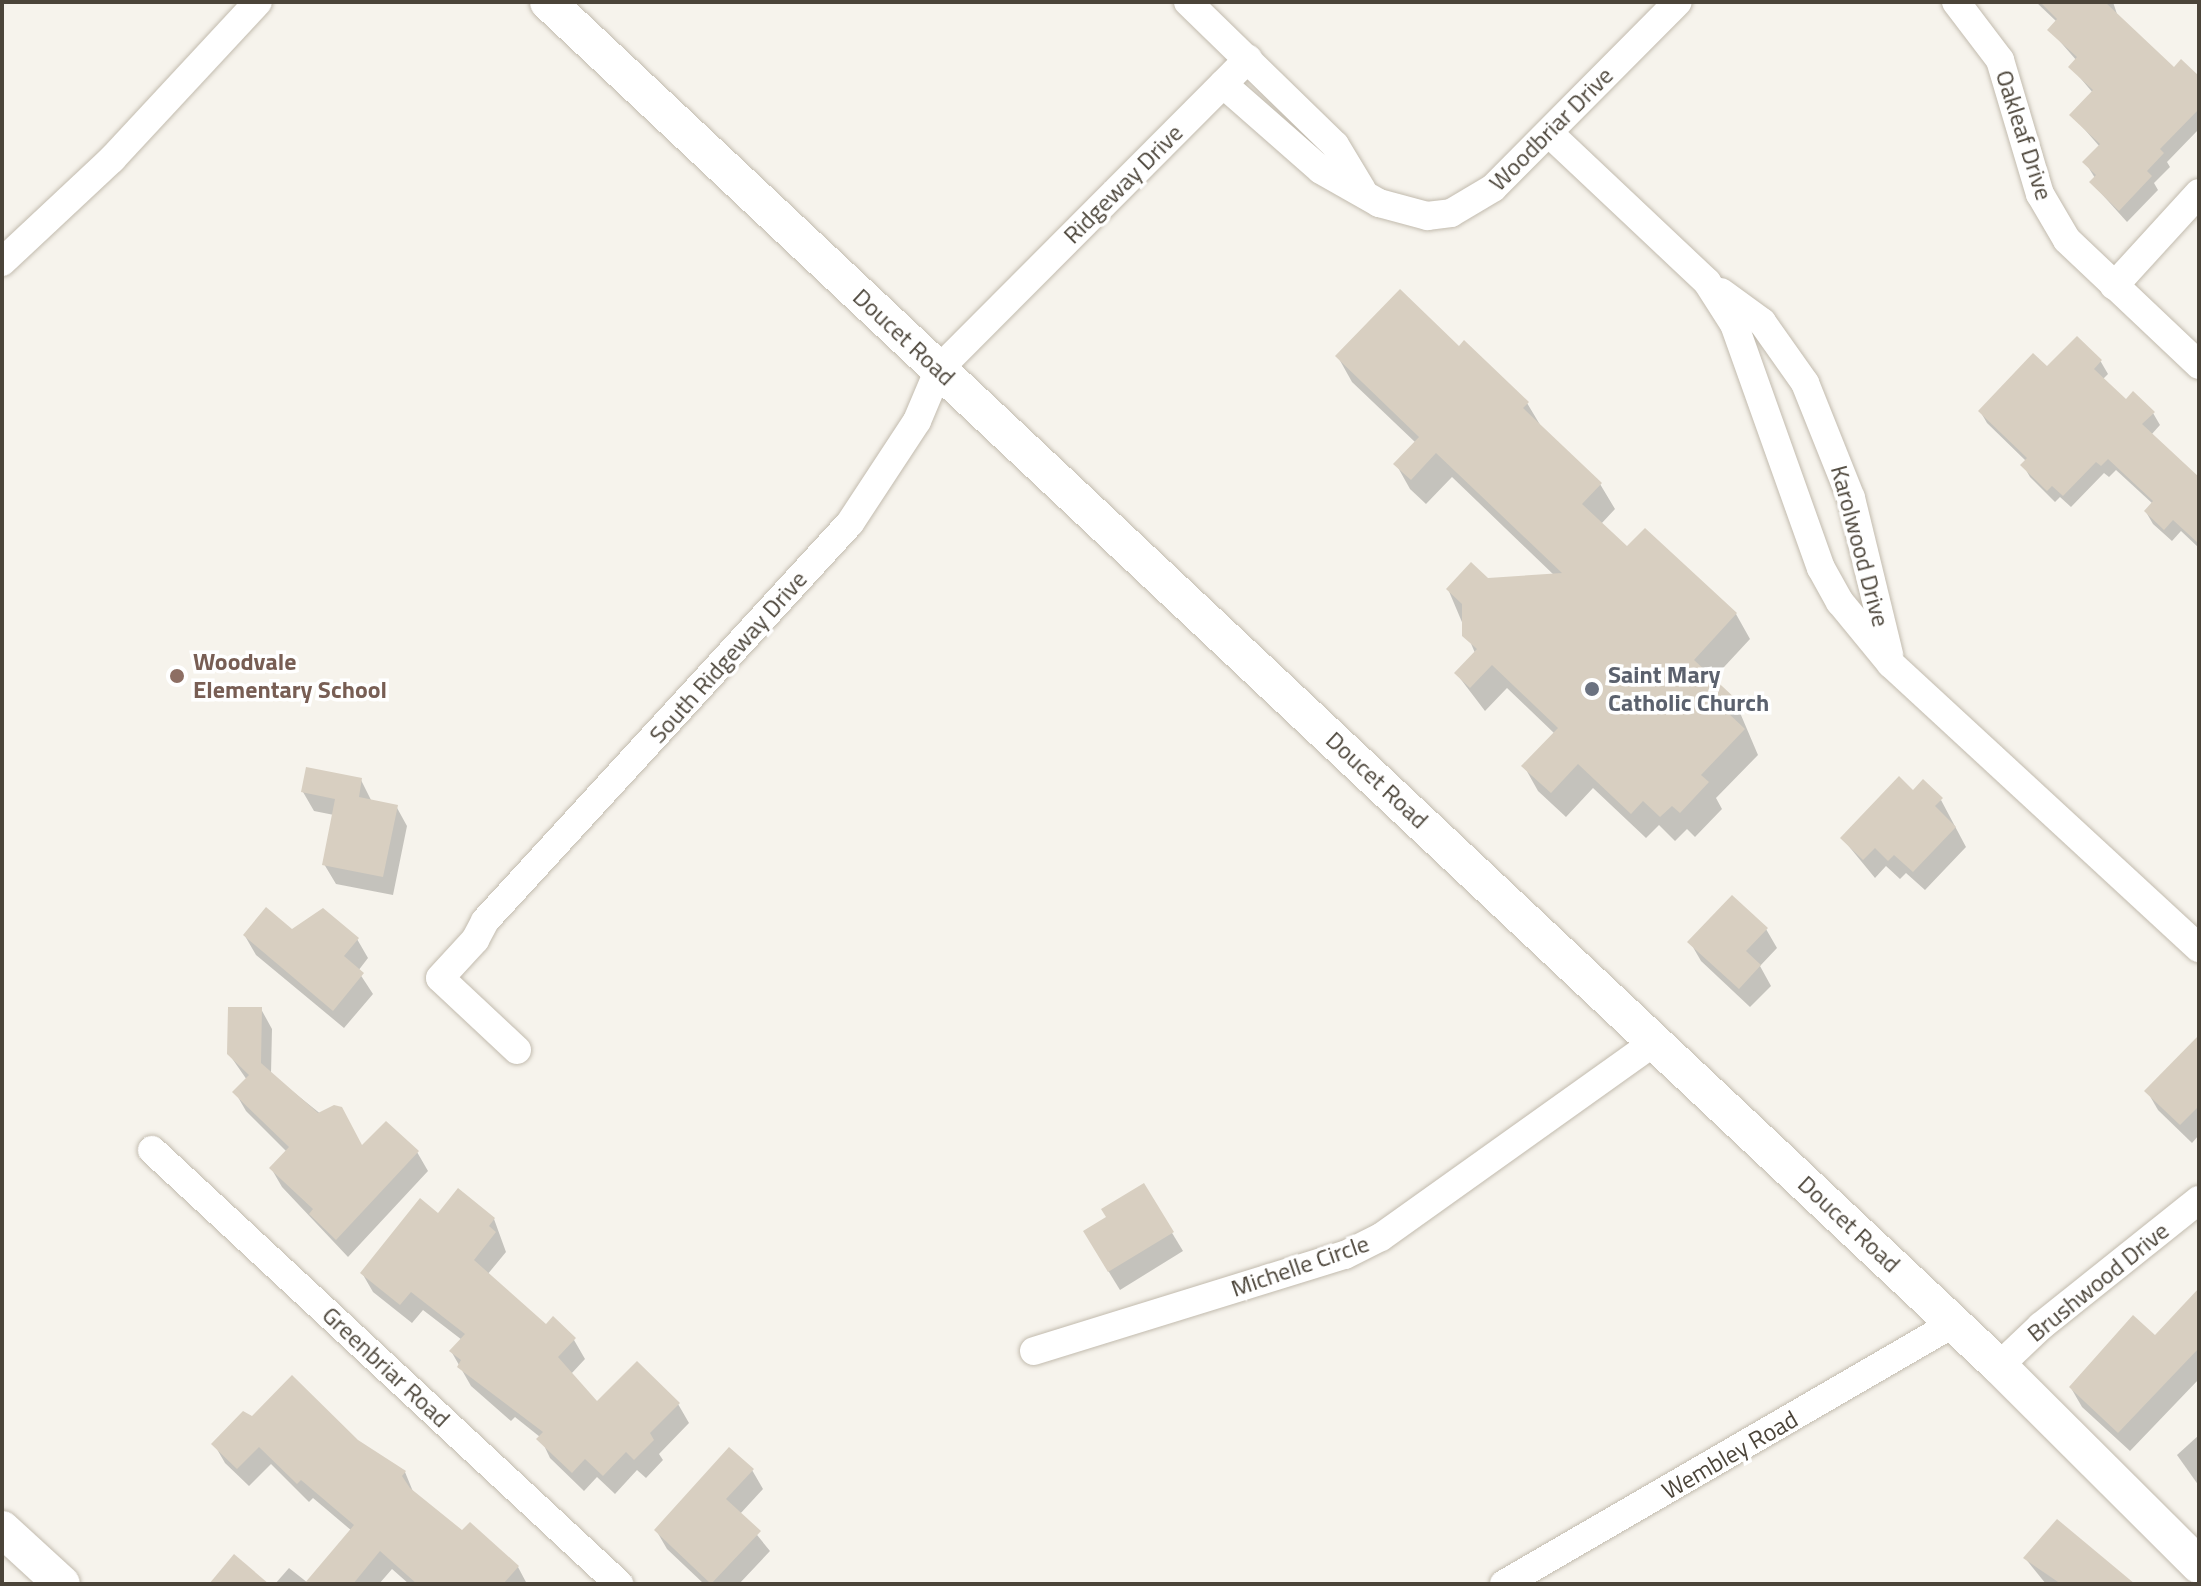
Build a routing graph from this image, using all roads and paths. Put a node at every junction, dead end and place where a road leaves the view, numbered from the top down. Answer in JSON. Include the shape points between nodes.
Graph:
{"nodes":[{"id":1,"x":258,"y":2,"type":"edge"},
{"id":2,"x":548,"y":2,"type":"edge"},
{"id":3,"x":1188,"y":2,"type":"edge"},
{"id":4,"x":1678,"y":2,"type":"edge"},
{"id":5,"x":1956,"y":2,"type":"edge"},
{"id":6,"x":1248,"y":59,"type":"junction"},
{"id":7,"x":1223,"y":84,"type":"junction"},
{"id":8,"x":1549,"y":133,"type":"junction"},
{"id":9,"x":1363,"y":190,"type":"junction"},
{"id":10,"x":2199,"y":193,"type":"edge"},
{"id":11,"x":2,"y":262,"type":"edge"},
{"id":12,"x":1707,"y":282,"type":"junction"},
{"id":13,"x":2114,"y":286,"type":"junction"},
{"id":14,"x":2199,"y":365,"type":"edge"},
{"id":15,"x":939,"y":369,"type":"junction"},
{"id":16,"x":1891,"y":664,"type":"junction"},
{"id":17,"x":2199,"y":948,"type":"edge"},
{"id":18,"x":1656,"y":1041,"type":"junction"},
{"id":19,"x":517,"y":1050,"type":"dead end"},
{"id":20,"x":152,"y":1150,"type":"dead end"},
{"id":21,"x":2199,"y":1200,"type":"edge"},
{"id":22,"x":1954,"y":1323,"type":"junction"},
{"id":23,"x":1034,"y":1351,"type":"dead end"},
{"id":24,"x":1999,"y":1366,"type":"junction"},
{"id":25,"x":2,"y":1529,"type":"edge"},
{"id":26,"x":2199,"y":1565,"type":"edge"},
{"id":27,"x":62,"y":1584,"type":"edge"},
{"id":28,"x":619,"y":1584,"type":"edge"},
{"id":29,"x":1504,"y":1584,"type":"edge"}],
"edges":[{"from":1,"to":11,"type":"street","via":[[112,159]]},
{"from":2,"to":15,"type":"street","name":"Doucet Road"},
{"from":3,"to":6,"type":"street"},
{"from":4,"to":8,"type":"street","name":"Woodbriar Drive"},
{"from":5,"to":13,"type":"street","name":"Oakleaf Drive","via":[[2000,60],[2035,179],[2052,217],[2067,240]]},
{"from":6,"to":7,"type":"street","name":"Ridgeway Drive"},
{"from":6,"to":9,"type":"street","name":"Woodbriar Drive","via":[[1335,145]]},
{"from":7,"to":9,"type":"street","name":"Woodbriar Drive","via":[[1321,170]]},
{"from":7,"to":15,"type":"street","name":"Ridgeway Drive"},
{"from":8,"to":9,"type":"street","name":"Woodbriar Drive","via":[[1493,188],[1451,213],[1402,212]]},
{"from":8,"to":12,"type":"street","name":"Karolwood Drive"},
{"from":10,"to":13,"type":"street"},
{"from":12,"to":16,"type":"street","name":"Karolwood Drive","via":[[1744,344],[1821,568],[1840,602]]},
{"from":12,"to":16,"type":"street","name":"Karolwood Drive","via":[[1762,322],[1805,383],[1851,498]]},
{"from":13,"to":14,"type":"street","name":"Oakleaf Drive"},
{"from":15,"to":18,"type":"street","name":"Doucet Road"},
{"from":15,"to":19,"type":"street","name":"South Ridgeway Drive","via":[[917,421],[850,523],[485,921],[440,978]]},
{"from":16,"to":17,"type":"street","name":"Karolwood Drive"},
{"from":18,"to":22,"type":"street","name":"Doucet Road"},
{"from":18,"to":23,"type":"street","name":"Michelle Circle","via":[[1381,1237],[1345,1255]]},
{"from":20,"to":28,"type":"street","name":"Greenbriar Road"},
{"from":21,"to":24,"type":"street","name":"Brushwood Drive"},
{"from":22,"to":24,"type":"street","name":"Doucet Road"},
{"from":22,"to":29,"type":"street","name":"Wembley Road"},
{"from":24,"to":26,"type":"street","name":"Doucet Road"},
{"from":25,"to":27,"type":"street"}]}
